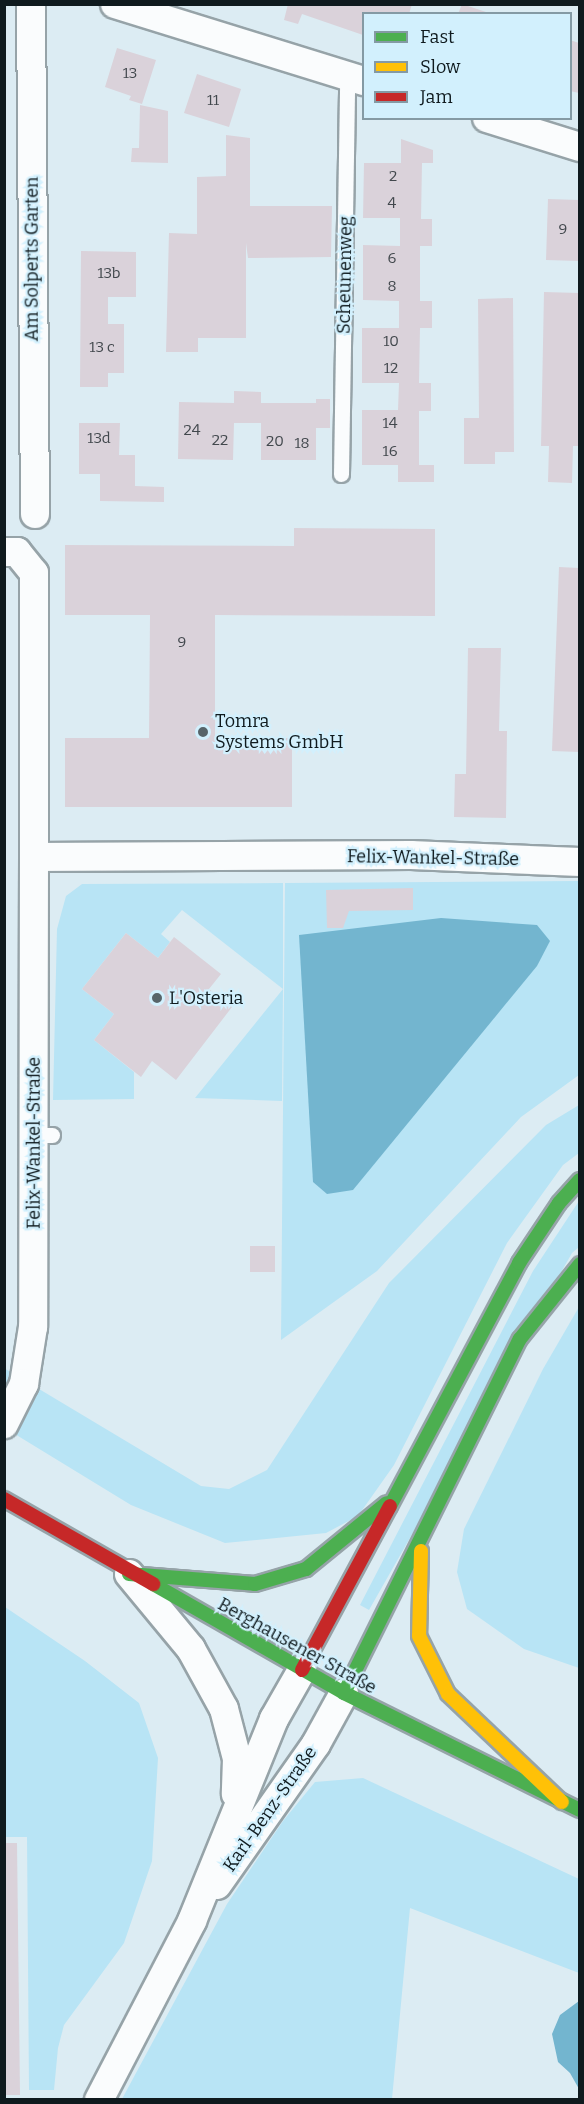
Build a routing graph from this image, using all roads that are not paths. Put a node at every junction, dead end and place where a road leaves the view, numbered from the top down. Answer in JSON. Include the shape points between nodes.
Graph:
{"nodes":[{"id":1,"x":31,"y":4,"type":"edge"},
{"id":2,"x":115,"y":4,"type":"edge"},
{"id":3,"x":355,"y":78,"type":"edge"},
{"id":4,"x":493,"y":120,"type":"edge"},
{"id":5,"x":579,"y":147,"type":"edge"},
{"id":6,"x":341,"y":474,"type":"dead end"},
{"id":7,"x":34,"y":514,"type":"dead end"},
{"id":8,"x":4,"y":552,"type":"edge"},
{"id":9,"x":34,"y":857,"type":"junction"},
{"id":10,"x":579,"y":862,"type":"edge"},
{"id":11,"x":579,"y":1180,"type":"edge"},
{"id":12,"x":579,"y":1264,"type":"edge"},
{"id":13,"x":4,"y":1424,"type":"edge"},
{"id":14,"x":398,"y":1494,"type":"junction"},
{"id":15,"x":4,"y":1499,"type":"edge"},
{"id":16,"x":422,"y":1537,"type":"junction"},
{"id":17,"x":129,"y":1574,"type":"junction"},
{"id":18,"x":302,"y":1670,"type":"junction"},
{"id":19,"x":344,"y":1693,"type":"junction"},
{"id":20,"x":562,"y":1802,"type":"junction"},
{"id":21,"x":236,"y":1806,"type":"junction"},
{"id":22,"x":579,"y":1810,"type":"edge"},
{"id":23,"x":192,"y":1921,"type":"junction"},
{"id":24,"x":99,"y":2100,"type":"edge"}],
"edges":[{"from":1,"to":7,"type":"street","name":"Am Solperts Garten"},
{"from":2,"to":3,"type":"street"},
{"from":3,"to":6,"type":"lane","name":"Scheunenweg"},
{"from":4,"to":5,"type":"street"},
{"from":8,"to":9,"type":"street","name":"Felix-Wankel-Straße","via":[[17,552],[34,573]]},
{"from":9,"to":10,"type":"street","name":"Felix-Wankel-Straße","via":[[411,855]]},
{"from":9,"to":13,"type":"street","name":"Felix-Wankel-Straße","via":[[43,1135],[33,1327],[24,1384]]},
{"from":11,"to":14,"type":"main road","via":[[519,1263]]},
{"from":12,"to":16,"type":"main road","via":[[520,1339]]},
{"from":14,"to":17,"type":"main road","via":[[306,1569],[255,1584]]},
{"from":14,"to":18,"type":"main road"},
{"from":15,"to":17,"type":"main road","name":"Berghausener Straße"},
{"from":16,"to":19,"type":"main road"},
{"from":16,"to":20,"type":"main road","via":[[419,1636],[425,1653],[448,1694]]},
{"from":17,"to":18,"type":"main road","name":"Berghausener Straße"},
{"from":17,"to":21,"type":"street","name":"Karl-Benz-Straße","via":[[191,1649],[224,1709],[237,1760]]},
{"from":18,"to":19,"type":"main road","name":"Berghausener Straße"},
{"from":18,"to":21,"type":"street","name":"Karl-Benz-Straße","via":[[274,1719]]},
{"from":19,"to":20,"type":"main road","name":"Berghausener Straße"},
{"from":19,"to":23,"type":"street","name":"Karl-Benz-Straße","via":[[315,1744]]},
{"from":20,"to":22,"type":"main road","name":"Berghausener Straße"},
{"from":21,"to":23,"type":"street","name":"Karl-Benz-Straße"},
{"from":23,"to":24,"type":"street","name":"Karl-Benz-Straße"}]}
